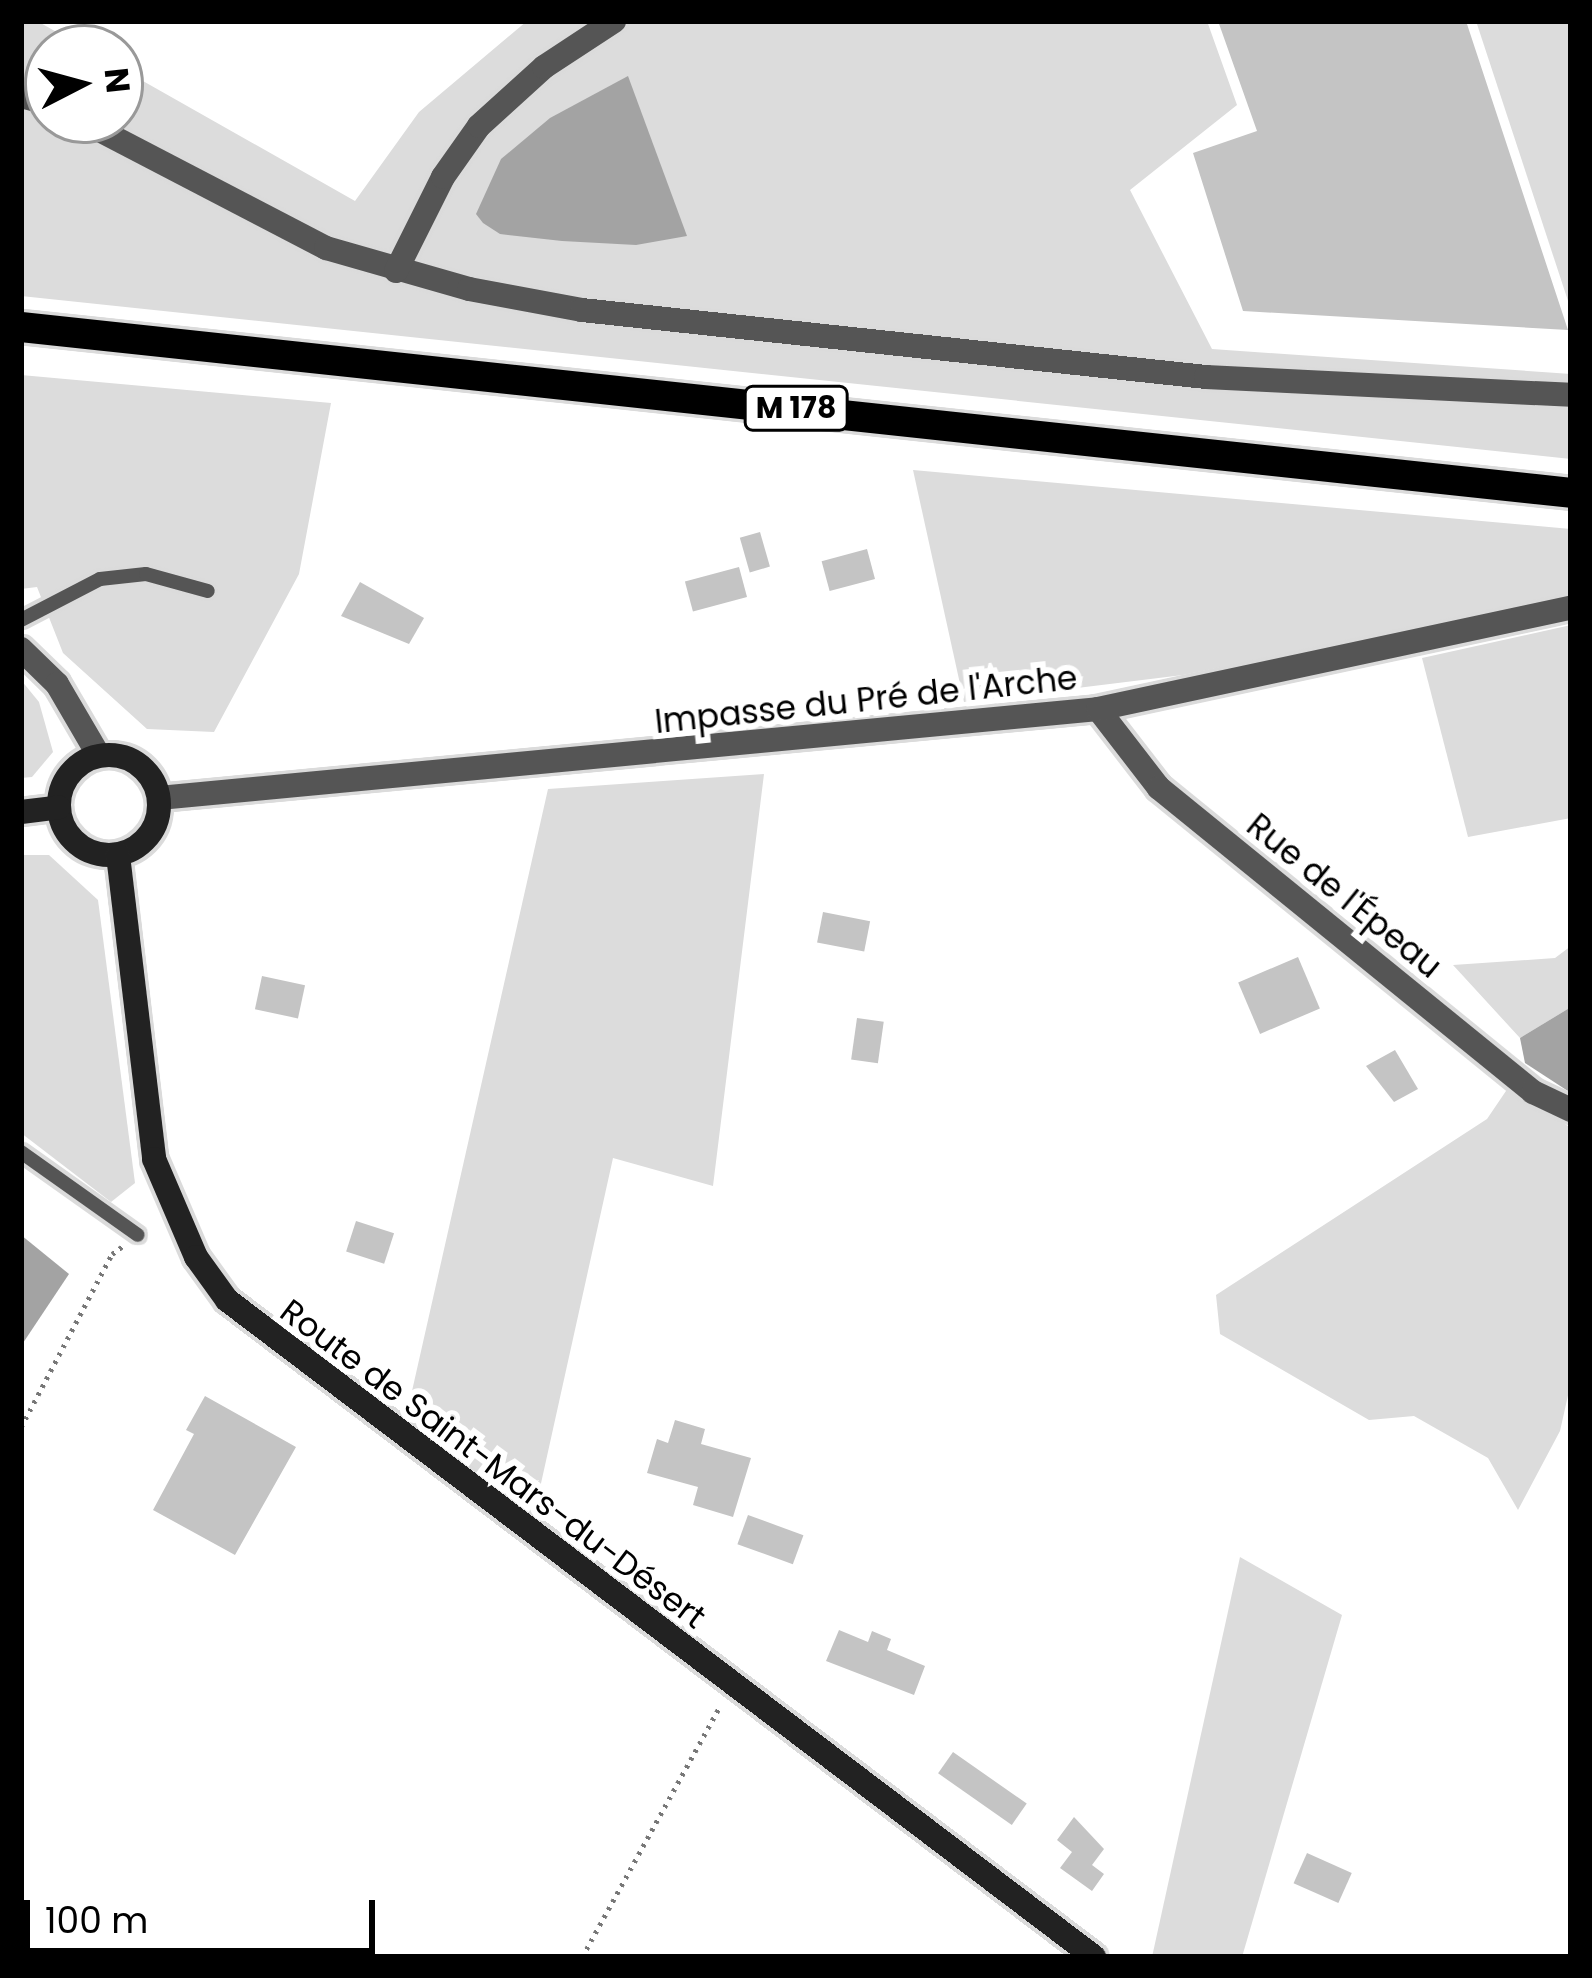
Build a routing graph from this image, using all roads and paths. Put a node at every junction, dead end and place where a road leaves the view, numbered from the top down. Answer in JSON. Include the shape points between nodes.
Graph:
{"nodes":[{"id":1,"x":614,"y":21,"type":"edge"},
{"id":2,"x":123,"y":144,"type":"edge"},
{"id":3,"x":396,"y":271,"type":"junction"},
{"id":4,"x":21,"y":327,"type":"edge"},
{"id":5,"x":1571,"y":395,"type":"edge"},
{"id":6,"x":1571,"y":493,"type":"edge"},
{"id":7,"x":208,"y":591,"type":"dead end"},
{"id":8,"x":1571,"y":608,"type":"edge"},
{"id":9,"x":21,"y":620,"type":"edge"},
{"id":10,"x":21,"y":649,"type":"edge"},
{"id":11,"x":1098,"y":710,"type":"junction"},
{"id":12,"x":99,"y":756,"type":"junction"},
{"id":13,"x":158,"y":798,"type":"junction"},
{"id":14,"x":59,"y":806,"type":"junction"},
{"id":15,"x":21,"y":812,"type":"edge"},
{"id":16,"x":118,"y":855,"type":"junction"},
{"id":17,"x":1571,"y":1110,"type":"edge"},
{"id":18,"x":21,"y":1152,"type":"edge"},
{"id":19,"x":138,"y":1235,"type":"joint"},
{"id":20,"x":21,"y":1426,"type":"edge"},
{"id":21,"x":732,"y":1685,"type":"junction"},
{"id":22,"x":582,"y":1957,"type":"edge"},
{"id":23,"x":1094,"y":1957,"type":"edge"}],
"edges":[{"from":1,"to":3,"type":"street","via":[[544,67],[479,126]]},
{"from":2,"to":3,"type":"street","via":[[233,206]]},
{"from":3,"to":5,"type":"street","via":[[582,310],[920,352],[1206,377]]},
{"from":4,"to":6,"type":"main road","number":"M 178"},
{"from":7,"to":9,"type":"lane","via":[[146,574],[100,579]]},
{"from":8,"to":11,"type":"street","name":"Impasse du Pré de l'Arche"},
{"from":10,"to":12,"type":"street","via":[[57,684]]},
{"from":11,"to":13,"type":"street","name":"Impasse du Pré de l'Arche"},
{"from":11,"to":17,"type":"street","name":"Rue de l'Épeau","via":[[1159,788],[1534,1092]]},
{"from":12,"to":13,"type":"main road","via":[[144,769]]},
{"from":12,"to":14,"type":"main road","via":[[70,774]]},
{"from":13,"to":16,"type":"main road","via":[[154,828]]},
{"from":14,"to":15,"type":"main road"},
{"from":14,"to":16,"type":"main road","via":[[71,838]]},
{"from":16,"to":21,"type":"main road","name":"Route de Saint-Mars-du-Désert","via":[[154,1159],[196,1257],[226,1300]]},
{"from":18,"to":19,"type":"lane"},
{"from":19,"to":20,"type":"path","via":[[112,1254]]},
{"from":21,"to":22,"type":"path"},
{"from":21,"to":23,"type":"main road","name":"Route de Saint-Mars-du-Désert"}]}
